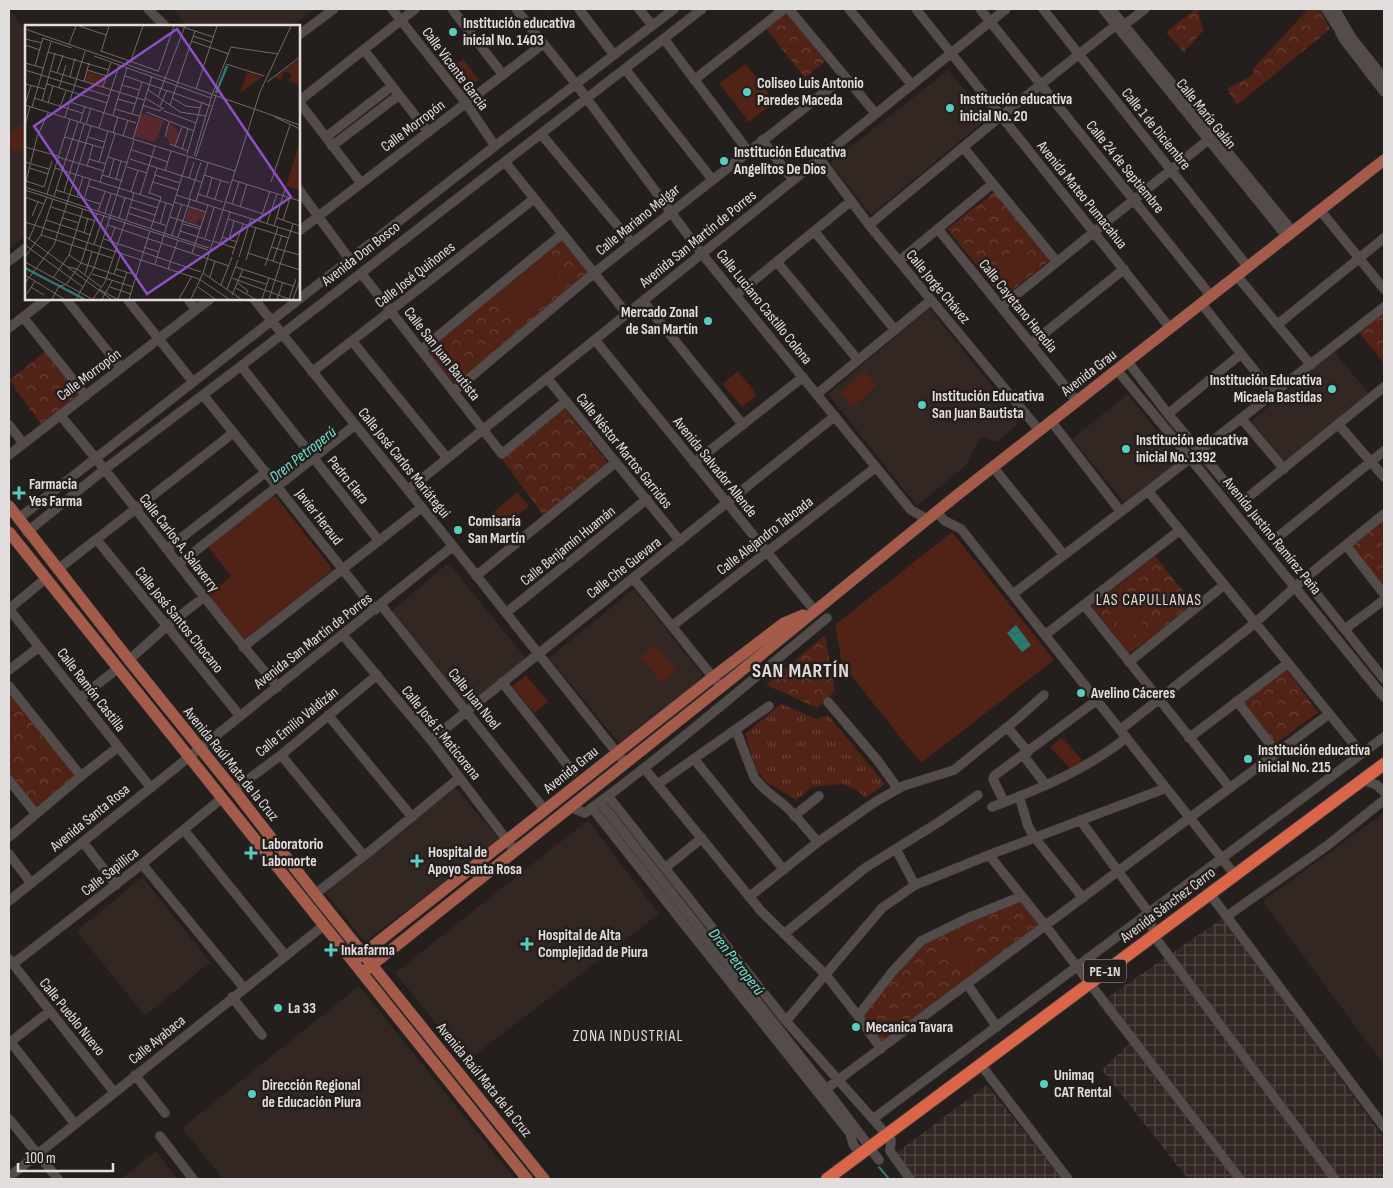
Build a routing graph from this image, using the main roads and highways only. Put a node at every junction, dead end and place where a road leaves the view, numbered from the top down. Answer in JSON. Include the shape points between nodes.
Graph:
{"nodes":[{"id":1,"x":1384,"y":160,"type":"edge"},
{"id":2,"x":9,"y":506,"type":"edge"},
{"id":3,"x":14,"y":522,"type":"edge"},
{"id":4,"x":27,"y":532,"type":"junction"},
{"id":5,"x":12,"y":537,"type":"edge"},
{"id":6,"x":814,"y":610,"type":"junction"},
{"id":7,"x":1384,"y":764,"type":"edge"},
{"id":8,"x":363,"y":953,"type":"junction"},
{"id":9,"x":352,"y":962,"type":"junction"},
{"id":10,"x":372,"y":965,"type":"junction"},
{"id":11,"x":362,"y":973,"type":"junction"},
{"id":12,"x":527,"y":1179,"type":"edge"},
{"id":13,"x":544,"y":1179,"type":"edge"},
{"id":14,"x":827,"y":1179,"type":"edge"}],
"edges":[{"from":1,"to":6,"type":"main road","name":"Avenida Grau"},
{"from":2,"to":3,"type":"main road","name":"Avenida Raúl Mata de la Cruz"},
{"from":3,"to":4,"type":"main road","name":"Avenida Raúl Mata de la Cruz"},
{"from":4,"to":5,"type":"main road","name":"Avenida Don Bosco"},
{"from":4,"to":8,"type":"main road","name":"Avenida Raúl Mata de la Cruz"},
{"from":5,"to":9,"type":"main road","name":"Avenida Raúl Mata de la Cruz"},
{"from":6,"to":8,"type":"main road","name":"Avenida Grau","via":[[784,623]]},
{"from":6,"to":10,"type":"main road","name":"Avenida Grau"},
{"from":7,"to":14,"type":"highway","name":"Avenida Sánchez Cerro","number":"PE-1N","via":[[867,1153]]},
{"from":8,"to":9,"type":"main road","name":"Avenida Grau"},
{"from":8,"to":10,"type":"main road","name":"Avenida Raúl Mata de la Cruz"},
{"from":9,"to":11,"type":"main road","name":"Avenida Raúl Mata de la Cruz"},
{"from":10,"to":11,"type":"main road","name":"Avenida Grau"},
{"from":10,"to":13,"type":"main road","name":"Avenida Raúl Mata de la Cruz"},
{"from":11,"to":12,"type":"main road","name":"Avenida Raúl Mata de la Cruz"}]}
